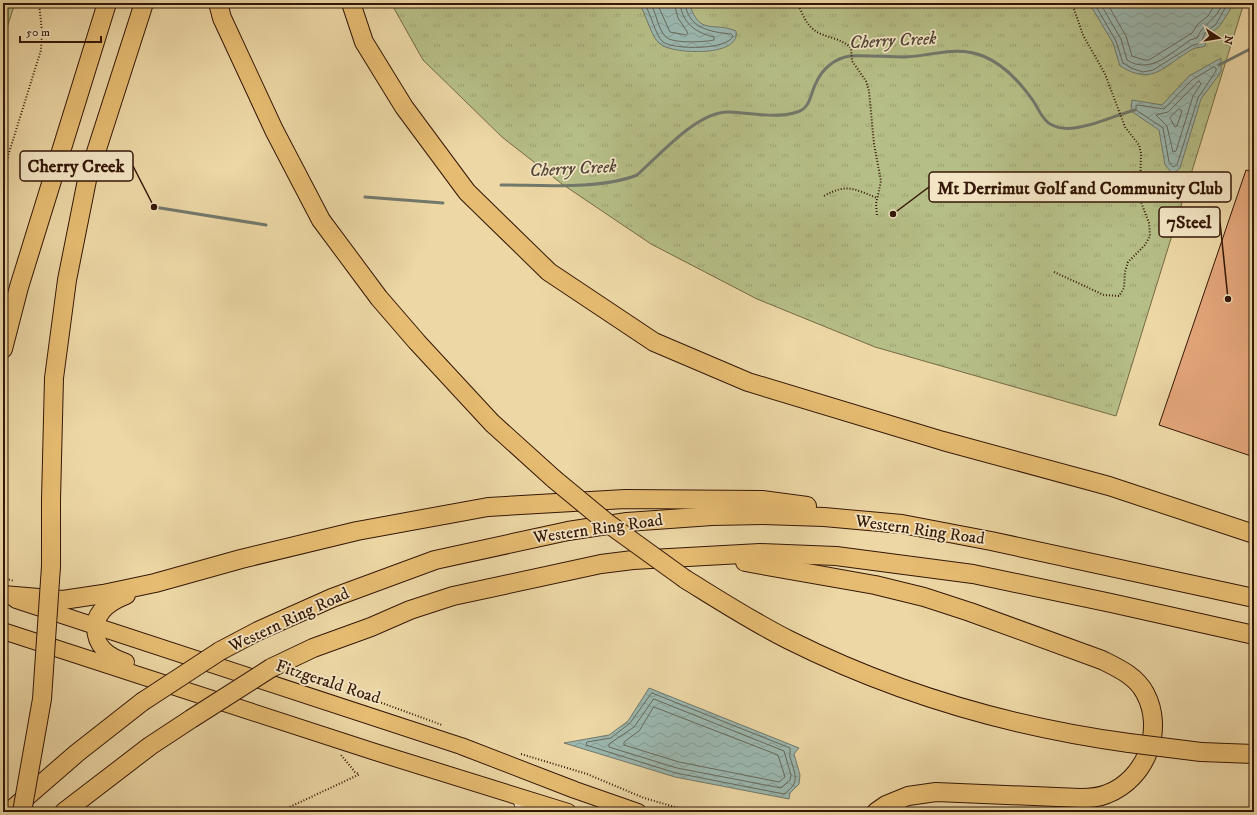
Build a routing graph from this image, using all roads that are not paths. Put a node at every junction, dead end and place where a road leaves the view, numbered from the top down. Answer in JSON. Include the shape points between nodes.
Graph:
{"nodes":[{"id":1,"x":107,"y":3,"type":"edge"},
{"id":2,"x":144,"y":3,"type":"edge"},
{"id":3,"x":218,"y":3,"type":"edge"},
{"id":4,"x":351,"y":3,"type":"edge"},
{"id":5,"x":3,"y":349,"type":"edge"},
{"id":6,"x":902,"y":524,"type":"junction"},
{"id":7,"x":1254,"y":534,"type":"edge"},
{"id":8,"x":681,"y":559,"type":"junction"},
{"id":9,"x":154,"y":583,"type":"junction"},
{"id":10,"x":3,"y":596,"type":"edge"},
{"id":11,"x":1254,"y":598,"type":"edge"},
{"id":12,"x":95,"y":626,"type":"junction"},
{"id":13,"x":3,"y":631,"type":"edge"},
{"id":14,"x":1254,"y":635,"type":"edge"},
{"id":15,"x":1254,"y":754,"type":"edge"},
{"id":16,"x":519,"y":802,"type":"edge"},
{"id":17,"x":9,"y":812,"type":"edge"},
{"id":18,"x":22,"y":812,"type":"edge"},
{"id":19,"x":64,"y":812,"type":"edge"},
{"id":20,"x":568,"y":812,"type":"edge"},
{"id":21,"x":638,"y":812,"type":"edge"},
{"id":22,"x":876,"y":812,"type":"edge"}],
"edges":[{"from":1,"to":5,"type":"highway","via":[[19,287]]},
{"from":2,"to":18,"type":"highway","bridge":true,"via":[[87,180],[72,246],[54,378],[52,566],[42,699]]},
{"from":3,"to":15,"type":"highway","bridge":true,"via":[[222,18],[274,130],[321,220],[379,298],[492,423],[606,522],[685,579],[735,611],[789,640],[880,679],[956,705],[1024,724],[1091,738],[1201,752]]},
{"from":4,"to":7,"type":"highway","via":[[368,49],[404,107],[467,192],[549,272],[654,342],[748,382],[943,441],[1108,486]]},
{"from":6,"to":9,"type":"highway","via":[[839,510],[762,500],[625,499],[488,507],[357,531]]},
{"from":6,"to":11,"type":"highway","name":"Western Ring Road"},
{"from":6,"to":17,"type":"highway","name":"Western Ring Road","bridge":true,"via":[[763,515],[627,522],[568,531],[435,560],[332,598],[258,631],[220,652],[142,702],[77,753]]},
{"from":8,"to":14,"type":"highway","name":"Western Ring Road","via":[[760,553],[836,556],[892,563],[973,574]]},
{"from":8,"to":19,"type":"highway","name":"Western Ring Road","bridge":true,"via":[[601,564],[453,596],[313,648],[271,668],[150,746]]},
{"from":8,"to":22,"type":"highway","via":[[739,561],[875,585],[924,597],[1102,660],[1133,678],[1145,693],[1153,728],[1147,757],[1133,777],[1107,794],[1095,798],[1080,798],[936,792],[908,796]]},
{"from":9,"to":10,"type":"highway","via":[[64,600]]},
{"from":9,"to":12,"type":"highway","via":[[108,604],[98,615]]},
{"from":10,"to":12,"type":"main road","name":"Fitzgerald Road"},
{"from":12,"to":16,"type":"main road","via":[[98,644],[116,658],[430,761]]},
{"from":12,"to":21,"type":"main road","name":"Fitzgerald Road","via":[[461,746]]},
{"from":13,"to":16,"type":"main road"},
{"from":16,"to":20,"type":"main road"}]}
